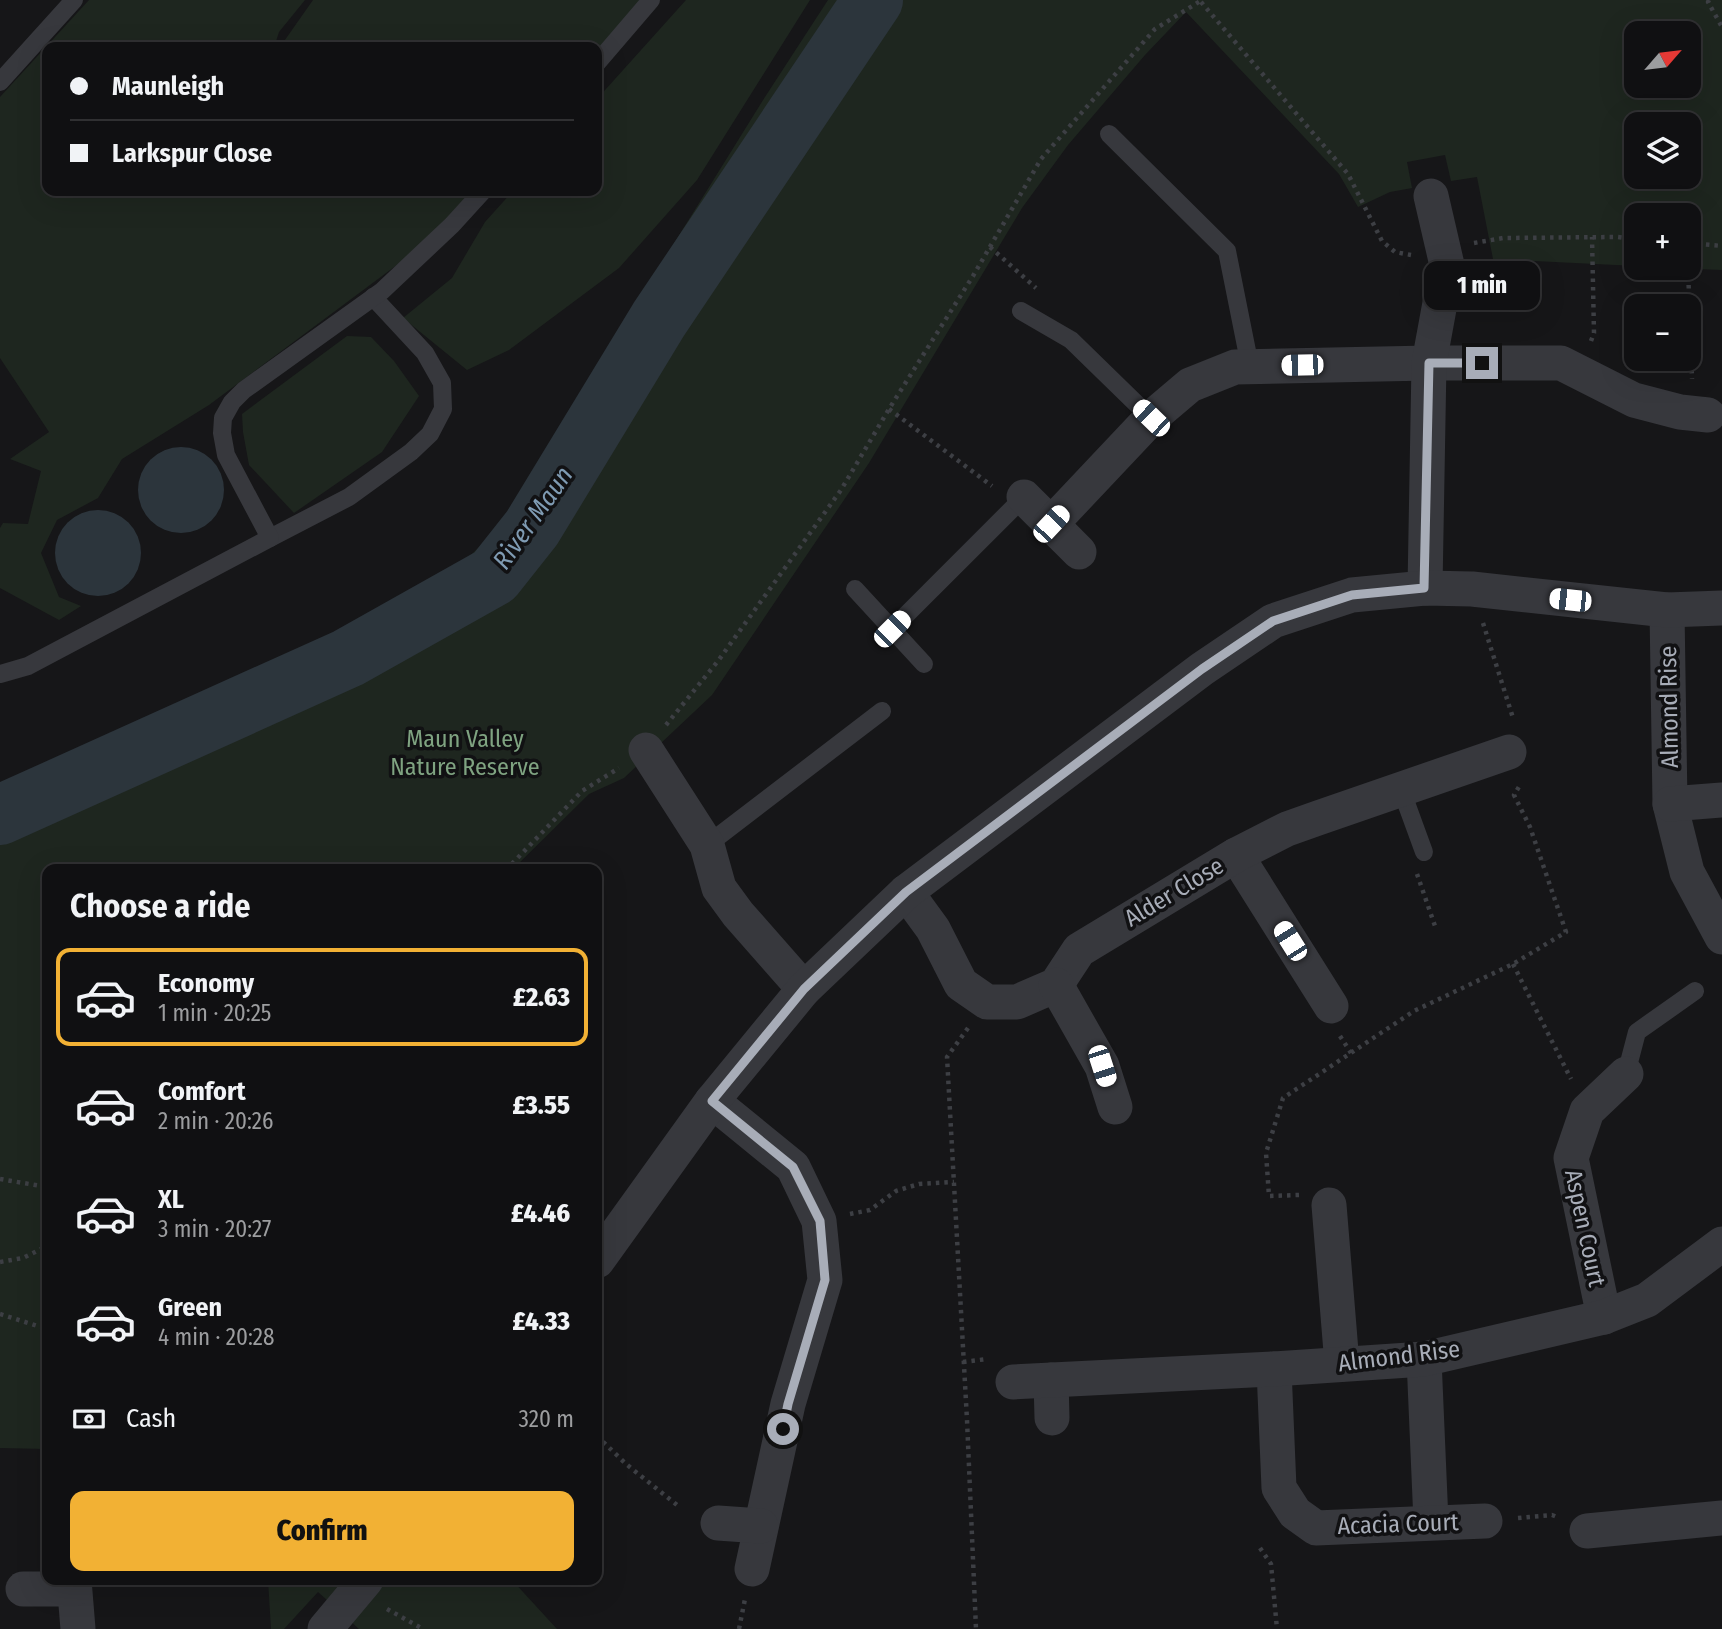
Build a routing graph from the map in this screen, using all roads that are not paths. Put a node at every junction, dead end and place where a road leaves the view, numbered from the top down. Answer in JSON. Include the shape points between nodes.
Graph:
{"nodes":[{"id":1,"x":74,"y":0,"type":"edge"},
{"id":2,"x":651,"y":0,"type":"edge"},
{"id":3,"x":602,"y":57,"type":"edge"},
{"id":4,"x":0,"y":82,"type":"edge"},
{"id":5,"x":1109,"y":134,"type":"dead end"},
{"id":6,"x":478,"y":196,"type":"edge"},
{"id":7,"x":1431,"y":196,"type":"dead end"},
{"id":8,"x":373,"y":297,"type":"junction"},
{"id":9,"x":1021,"y":311,"type":"dead end"},
{"id":10,"x":1429,"y":363,"type":"junction"},
{"id":11,"x":1251,"y":366,"type":"junction"},
{"id":12,"x":1708,"y":415,"type":"dead end"},
{"id":13,"x":1151,"y":418,"type":"junction"},
{"id":14,"x":1024,"y":497,"type":"joint"},
{"id":15,"x":1051,"y":524,"type":"junction"},
{"id":16,"x":270,"y":538,"type":"junction"},
{"id":17,"x":1079,"y":552,"type":"dead end"},
{"id":18,"x":1424,"y":588,"type":"junction"},
{"id":19,"x":855,"y":589,"type":"dead end"},
{"id":20,"x":1722,"y":608,"type":"edge"},
{"id":21,"x":1667,"y":610,"type":"junction"},
{"id":22,"x":892,"y":629,"type":"junction"},
{"id":23,"x":924,"y":664,"type":"dead end"},
{"id":24,"x":0,"y":674,"type":"edge"},
{"id":25,"x":882,"y":711,"type":"dead end"},
{"id":26,"x":646,"y":750,"type":"road end"},
{"id":27,"x":1516,"y":750,"type":"road end"},
{"id":28,"x":1401,"y":789,"type":"junction"},
{"id":29,"x":1722,"y":800,"type":"edge"},
{"id":30,"x":1670,"y":804,"type":"junction"},
{"id":31,"x":707,"y":845,"type":"junction"},
{"id":32,"x":1424,"y":852,"type":"road end"},
{"id":33,"x":1236,"y":855,"type":"junction"},
{"id":34,"x":906,"y":892,"type":"junction"},
{"id":35,"x":1722,"y":937,"type":"edge"},
{"id":36,"x":1056,"y":985,"type":"junction"},
{"id":37,"x":804,"y":989,"type":"junction"},
{"id":38,"x":1695,"y":991,"type":"dead end"},
{"id":39,"x":1331,"y":1006,"type":"dead end"},
{"id":40,"x":1626,"y":1074,"type":"joint"},
{"id":41,"x":712,"y":1101,"type":"junction"},
{"id":42,"x":1115,"y":1107,"type":"dead end"},
{"id":43,"x":1330,"y":1215,"type":"road end"},
{"id":44,"x":610,"y":1216,"type":"edge"},
{"id":45,"x":602,"y":1244,"type":"edge"},
{"id":46,"x":1722,"y":1244,"type":"edge"},
{"id":47,"x":1604,"y":1317,"type":"junction"},
{"id":48,"x":1424,"y":1359,"type":"junction"},
{"id":49,"x":1342,"y":1364,"type":"junction"},
{"id":50,"x":1274,"y":1369,"type":"junction"},
{"id":51,"x":1002,"y":1370,"type":"road end"},
{"id":52,"x":1051,"y":1380,"type":"junction"},
{"id":53,"x":1052,"y":1419,"type":"dead end"},
{"id":54,"x":1722,"y":1518,"type":"edge"},
{"id":55,"x":1500,"y":1520,"type":"road end"},
{"id":56,"x":1430,"y":1522,"type":"junction"},
{"id":57,"x":718,"y":1523,"type":"dead end"},
{"id":58,"x":761,"y":1526,"type":"junction"},
{"id":59,"x":1587,"y":1531,"type":"dead end"},
{"id":60,"x":752,"y":1569,"type":"dead end"},
{"id":61,"x":64,"y":1585,"type":"edge"},
{"id":62,"x":74,"y":1585,"type":"edge"},
{"id":63,"x":23,"y":1589,"type":"dead end"},
{"id":64,"x":372,"y":1592,"type":"edge"},
{"id":65,"x":78,"y":1629,"type":"edge"},
{"id":66,"x":325,"y":1629,"type":"edge"}],
"edges":[{"from":1,"to":4,"type":"lane"},
{"from":2,"to":3,"type":"lane"},
{"from":5,"to":11,"type":"lane","via":[[1227,251]]},
{"from":6,"to":8,"type":"lane"},
{"from":7,"to":10,"type":"street","via":[[1447,265]]},
{"from":8,"to":16,"type":"lane","via":[[244,390],[223,418],[226,455]]},
{"from":8,"to":16,"type":"lane","via":[[425,353],[442,383],[443,409],[430,434],[411,452],[349,497]]},
{"from":9,"to":13,"type":"lane","via":[[1071,340]]},
{"from":10,"to":11,"type":"street"},
{"from":10,"to":12,"type":"street","via":[[1561,363],[1634,400]]},
{"from":10,"to":18,"type":"street"},
{"from":11,"to":13,"type":"street","via":[[1235,367],[1190,385]]},
{"from":13,"to":15,"type":"street"},
{"from":14,"to":15,"type":"street"},
{"from":14,"to":22,"type":"lane"},
{"from":15,"to":17,"type":"street"},
{"from":16,"to":24,"type":"lane","via":[[28,666]]},
{"from":18,"to":21,"type":"street"},
{"from":18,"to":34,"type":"street","via":[[1352,595],[1273,621],[1202,669]]},
{"from":19,"to":22,"type":"lane"},
{"from":20,"to":21,"type":"street"},
{"from":21,"to":30,"type":"street","name":"Almond Rise"},
{"from":22,"to":23,"type":"lane"},
{"from":25,"to":31,"type":"lane"},
{"from":26,"to":31,"type":"street"},
{"from":27,"to":28,"type":"street","name":"Alder Close"},
{"from":28,"to":32,"type":"lane"},
{"from":28,"to":33,"type":"street","name":"Alder Close","via":[[1287,830]]},
{"from":29,"to":30,"type":"street","name":"Almond Rise"},
{"from":30,"to":35,"type":"street","name":"Almond Rise","via":[[1687,872]]},
{"from":31,"to":37,"type":"street","via":[[719,888]]},
{"from":33,"to":36,"type":"street","name":"Alder Close","via":[[1079,950]]},
{"from":33,"to":39,"type":"street"},
{"from":34,"to":36,"type":"street","via":[[933,929],[961,984],[987,1002],[1017,1002]]},
{"from":34,"to":37,"type":"street"},
{"from":36,"to":42,"type":"street","via":[[1102,1066]]},
{"from":37,"to":41,"type":"street"},
{"from":38,"to":40,"type":"lane","via":[[1637,1031]]},
{"from":40,"to":47,"type":"street","name":"Aspen Court","via":[[1587,1111],[1571,1158]]},
{"from":41,"to":44,"type":"street"},
{"from":41,"to":58,"type":"street","via":[[793,1167],[820,1221],[825,1280],[788,1404]]},
{"from":43,"to":49,"type":"street"},
{"from":44,"to":45,"type":"street"},
{"from":46,"to":47,"type":"street","name":"Almond Rise","via":[[1647,1300]]},
{"from":47,"to":48,"type":"street","name":"Almond Rise"},
{"from":48,"to":49,"type":"street","name":"Almond Rise"},
{"from":48,"to":56,"type":"street"},
{"from":49,"to":50,"type":"street","name":"Almond Rise"},
{"from":50,"to":52,"type":"street","name":"Almond Rise"},
{"from":50,"to":56,"type":"street","name":"Acacia Court","via":[[1279,1488],[1295,1513],[1317,1528]]},
{"from":51,"to":52,"type":"street","name":"Almond Rise"},
{"from":52,"to":53,"type":"street"},
{"from":54,"to":59,"type":"street"},
{"from":55,"to":56,"type":"street","name":"Acacia Court"},
{"from":57,"to":58,"type":"street"},
{"from":58,"to":60,"type":"street"},
{"from":61,"to":63,"type":"street"},
{"from":62,"to":65,"type":"street"},
{"from":64,"to":66,"type":"street"}]}
